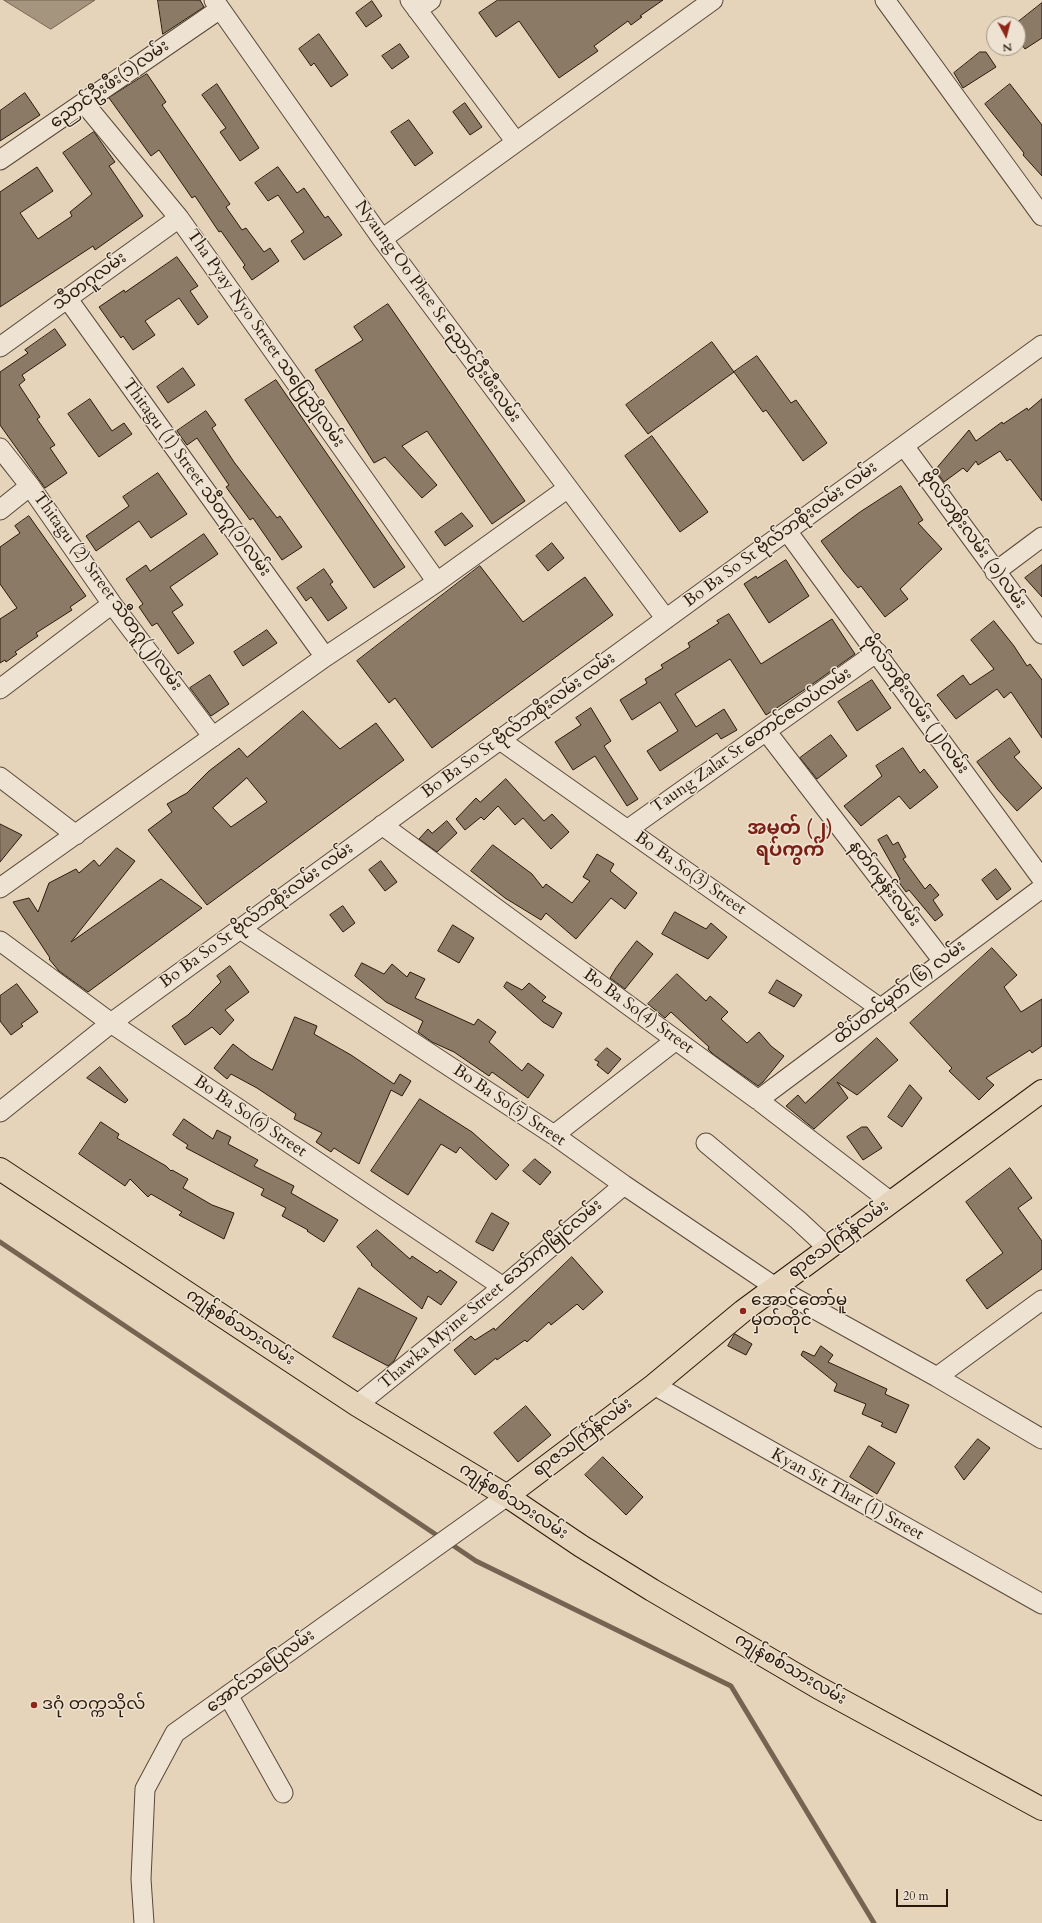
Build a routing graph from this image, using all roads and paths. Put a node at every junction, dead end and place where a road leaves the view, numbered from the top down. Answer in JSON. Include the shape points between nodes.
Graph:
{"nodes":[{"id":1,"x":713,"y":0,"type":"edge"},
{"id":2,"x":885,"y":0,"type":"edge"},
{"id":3,"x":420,"y":3,"type":"edge"},
{"id":4,"x":217,"y":4,"type":"edge"},
{"id":5,"x":84,"y":103,"type":"junction"},
{"id":6,"x":516,"y":142,"type":"junction"},
{"id":7,"x":0,"y":160,"type":"edge"},
{"id":8,"x":1042,"y":216,"type":"edge"},
{"id":9,"x":179,"y":218,"type":"junction"},
{"id":10,"x":382,"y":239,"type":"junction"},
{"id":11,"x":67,"y":298,"type":"junction"},
{"id":12,"x":1042,"y":346,"type":"edge"},
{"id":13,"x":0,"y":347,"type":"edge"},
{"id":14,"x":904,"y":446,"type":"junction"},
{"id":15,"x":0,"y":448,"type":"edge"},
{"id":16,"x":30,"y":486,"type":"junction"},
{"id":17,"x":568,"y":488,"type":"junction"},
{"id":18,"x":0,"y":510,"type":"edge"},
{"id":19,"x":787,"y":531,"type":"junction"},
{"id":20,"x":1042,"y":537,"type":"edge"},
{"id":21,"x":995,"y":572,"type":"junction"},
{"id":22,"x":437,"y":582,"type":"junction"},
{"id":23,"x":112,"y":604,"type":"junction"},
{"id":24,"x":666,"y":619,"type":"junction"},
{"id":25,"x":1042,"y":634,"type":"edge"},
{"id":26,"x":877,"y":652,"type":"junction"},
{"id":27,"x":326,"y":657,"type":"junction"},
{"id":28,"x":0,"y":689,"type":"edge"},
{"id":29,"x":766,"y":731,"type":"junction"},
{"id":30,"x":213,"y":737,"type":"junction"},
{"id":31,"x":500,"y":740,"type":"junction"},
{"id":32,"x":0,"y":777,"type":"edge"},
{"id":33,"x":382,"y":825,"type":"junction"},
{"id":34,"x":627,"y":830,"type":"junction"},
{"id":35,"x":76,"y":835,"type":"junction"},
{"id":36,"x":1042,"y":879,"type":"edge"},
{"id":37,"x":0,"y":888,"type":"edge"},
{"id":38,"x":1042,"y":888,"type":"edge"},
{"id":39,"x":240,"y":929,"type":"junction"},
{"id":40,"x":0,"y":941,"type":"edge"},
{"id":41,"x":943,"y":961,"type":"junction"},
{"id":42,"x":880,"y":1008,"type":"junction"},
{"id":43,"x":111,"y":1023,"type":"junction"},
{"id":44,"x":676,"y":1040,"type":"junction"},
{"id":45,"x":1042,"y":1092,"type":"edge"},
{"id":46,"x":758,"y":1100,"type":"junction"},
{"id":47,"x":0,"y":1112,"type":"edge"},
{"id":48,"x":554,"y":1135,"type":"junction"},
{"id":49,"x":706,"y":1143,"type":"dead end"},
{"id":50,"x":0,"y":1169,"type":"edge"},
{"id":51,"x":624,"y":1185,"type":"junction"},
{"id":52,"x":891,"y":1202,"type":"junction"},
{"id":53,"x":828,"y":1248,"type":"junction"},
{"id":54,"x":503,"y":1287,"type":"junction"},
{"id":55,"x":775,"y":1287,"type":"junction"},
{"id":56,"x":1042,"y":1300,"type":"edge"},
{"id":57,"x":937,"y":1377,"type":"junction"},
{"id":58,"x":654,"y":1385,"type":"junction"},
{"id":59,"x":357,"y":1405,"type":"junction"},
{"id":60,"x":1042,"y":1439,"type":"edge"},
{"id":61,"x":507,"y":1496,"type":"junction"},
{"id":62,"x":1042,"y":1604,"type":"edge"},
{"id":63,"x":228,"y":1695,"type":"junction"},
{"id":64,"x":283,"y":1793,"type":"dead end"},
{"id":65,"x":1042,"y":1809,"type":"edge"},
{"id":66,"x":144,"y":1923,"type":"edge"}],
"edges":[{"from":1,"to":6,"type":"street"},
{"from":2,"to":8,"type":"street"},
{"from":3,"to":6,"type":"street"},
{"from":4,"to":5,"type":"street","name":"ညောင်ဦးဖီး(၁)လမ်း"},
{"from":4,"to":10,"type":"street","name":"Nyaung Oo Phee St ညောင်ဦးဖီးလမ်း"},
{"from":5,"to":7,"type":"street","name":"ညောင်ဦးဖီး(၁)လမ်း"},
{"from":5,"to":9,"type":"street","name":"Tha Pyay Nyo Street သပြေညိုလမ်း"},
{"from":6,"to":10,"type":"street"},
{"from":9,"to":11,"type":"street","name":"သီတဂူလမ်း"},
{"from":9,"to":22,"type":"street","name":"Tha Pyay Nyo Street သပြေညိုလမ်း"},
{"from":10,"to":17,"type":"street","name":"Nyaung Oo Phee St ညောင်ဦးဖီးလမ်း"},
{"from":11,"to":13,"type":"street","name":"သီတဂူလမ်း"},
{"from":11,"to":27,"type":"street","name":"Thitagu (1) Street သီတဂူ(၁)လမ်း"},
{"from":12,"to":14,"type":"street","name":"Bo Ba So St ဗိုလ်ဘစိုးလမ်း လမ်း"},
{"from":14,"to":19,"type":"street","name":"Bo Ba So St ဗိုလ်ဘစိုးလမ်း လမ်း"},
{"from":14,"to":21,"type":"street","name":"ဗိုလ်ဘစိုးလမ်း (၁)လမ်း"},
{"from":15,"to":16,"type":"street","name":"Thitagu (2) Street သီတဂူ(၂)လမ်း"},
{"from":16,"to":18,"type":"street"},
{"from":16,"to":23,"type":"street","name":"Thitagu (2) Street သီတဂူ(၂)လမ်း"},
{"from":17,"to":22,"type":"street"},
{"from":17,"to":24,"type":"street","name":"Nyaung Oo Phee St ညောင်ဦးဖီးလမ်း"},
{"from":19,"to":24,"type":"street","name":"Bo Ba So St ဗိုလ်ဘစိုးလမ်း လမ်း"},
{"from":19,"to":26,"type":"street","name":"ဗိုလ်ဘစိုးလမ်း (၂)လမ်း"},
{"from":20,"to":21,"type":"street"},
{"from":21,"to":25,"type":"street","name":"ဗိုလ်ဘစိုးလမ်း (၁)လမ်း"},
{"from":22,"to":27,"type":"street"},
{"from":23,"to":28,"type":"street"},
{"from":23,"to":30,"type":"street","name":"Thitagu (2) Street သီတဂူ(၂)လမ်း"},
{"from":24,"to":31,"type":"street","name":"Bo Ba So St ဗိုလ်ဘစိုးလမ်း လမ်း"},
{"from":26,"to":29,"type":"street","name":"Taung Zalat St တောင်ဇလပ်လမ်း"},
{"from":26,"to":36,"type":"street","name":"ဗိုလ်ဘစိုးလမ်း (၂)လမ်း"},
{"from":27,"to":30,"type":"street"},
{"from":29,"to":34,"type":"street","name":"Taung Zalat St တောင်ဇလပ်လမ်း"},
{"from":29,"to":41,"type":"street","name":"နတ်ဂမုန်းလမ်း"},
{"from":30,"to":35,"type":"street"},
{"from":31,"to":33,"type":"street","name":"Bo Ba So St ဗိုလ်ဘစိုးလမ်း လမ်း"},
{"from":31,"to":34,"type":"street","name":"Bo Ba So(3) Street"},
{"from":32,"to":35,"type":"street"},
{"from":33,"to":39,"type":"street","name":"Bo Ba So St ဗိုလ်ဘစိုးလမ်း လမ်း"},
{"from":33,"to":44,"type":"street","name":"Bo Ba So(4) Street"},
{"from":34,"to":42,"type":"street","name":"Bo Ba So(3) Street"},
{"from":35,"to":37,"type":"street"},
{"from":38,"to":41,"type":"street","name":"ထိပ်တင်မှတ် (၆) လမ်း"},
{"from":39,"to":43,"type":"street","name":"Bo Ba So St ဗိုလ်ဘစိုးလမ်း လမ်း"},
{"from":39,"to":48,"type":"street","name":"Bo Ba So(5) Street"},
{"from":40,"to":43,"type":"street","name":"Bo Ba So(6) Street"},
{"from":41,"to":42,"type":"street","name":"ထိပ်တင်မှတ် (၆) လမ်း"},
{"from":42,"to":46,"type":"street","name":"ထိပ်တင်မှတ် (၆) လမ်း"},
{"from":43,"to":47,"type":"street","name":"Bo Ba So St ဗိုလ်ဘစိုးလမ်း လမ်း"},
{"from":43,"to":54,"type":"street","name":"Bo Ba So(6) Street"},
{"from":44,"to":46,"type":"street","name":"Bo Ba So(4) Street"},
{"from":44,"to":48,"type":"street"},
{"from":45,"to":52,"type":"main road","name":"ရာဇသင်္ကြန်လမ်း"},
{"from":46,"to":52,"type":"street","name":"Bo Ba So(4) Street"},
{"from":48,"to":51,"type":"street","name":"Bo Ba So(5) Street"},
{"from":49,"to":53,"type":"street"},
{"from":50,"to":59,"type":"main road","name":"ကျန်စစ်သားလမ်း"},
{"from":51,"to":54,"type":"street","name":"Thawka Myine Street သော်ကမြိုင်လမ်း"},
{"from":51,"to":55,"type":"street","name":"Bo Ba So(5) Street"},
{"from":52,"to":53,"type":"main road","name":"ရာဇသင်္ကြန်လမ်း"},
{"from":53,"to":55,"type":"main road","name":"ရာဇသင်္ကြန်လမ်း"},
{"from":54,"to":59,"type":"street","name":"Thawka Myine Street သော်ကမြိုင်လမ်း"},
{"from":55,"to":57,"type":"street","name":"Bo Ba So(5) Street"},
{"from":55,"to":58,"type":"main road","name":"ရာဇသင်္ကြန်လမ်း"},
{"from":56,"to":57,"type":"street"},
{"from":57,"to":60,"type":"street","name":"Bo Ba So(5) Street"},
{"from":58,"to":61,"type":"main road","name":"ရာဇသင်္ကြန်လမ်း"},
{"from":58,"to":62,"type":"street","name":"Kyan Sit Thar (1) Street"},
{"from":59,"to":61,"type":"main road","name":"ကျန်စစ်သားလမ်း"},
{"from":61,"to":63,"type":"street","name":"အောင်သပြေလမ်း"},
{"from":61,"to":65,"type":"main road","name":"ကျန်စစ်သားလမ်း","via":[[652,1590],[819,1688]]},
{"from":63,"to":64,"type":"street"},
{"from":63,"to":66,"type":"street","name":"အောင်သပြေလမ်း","via":[[175,1733],[145,1789],[141,1879]]}]}
